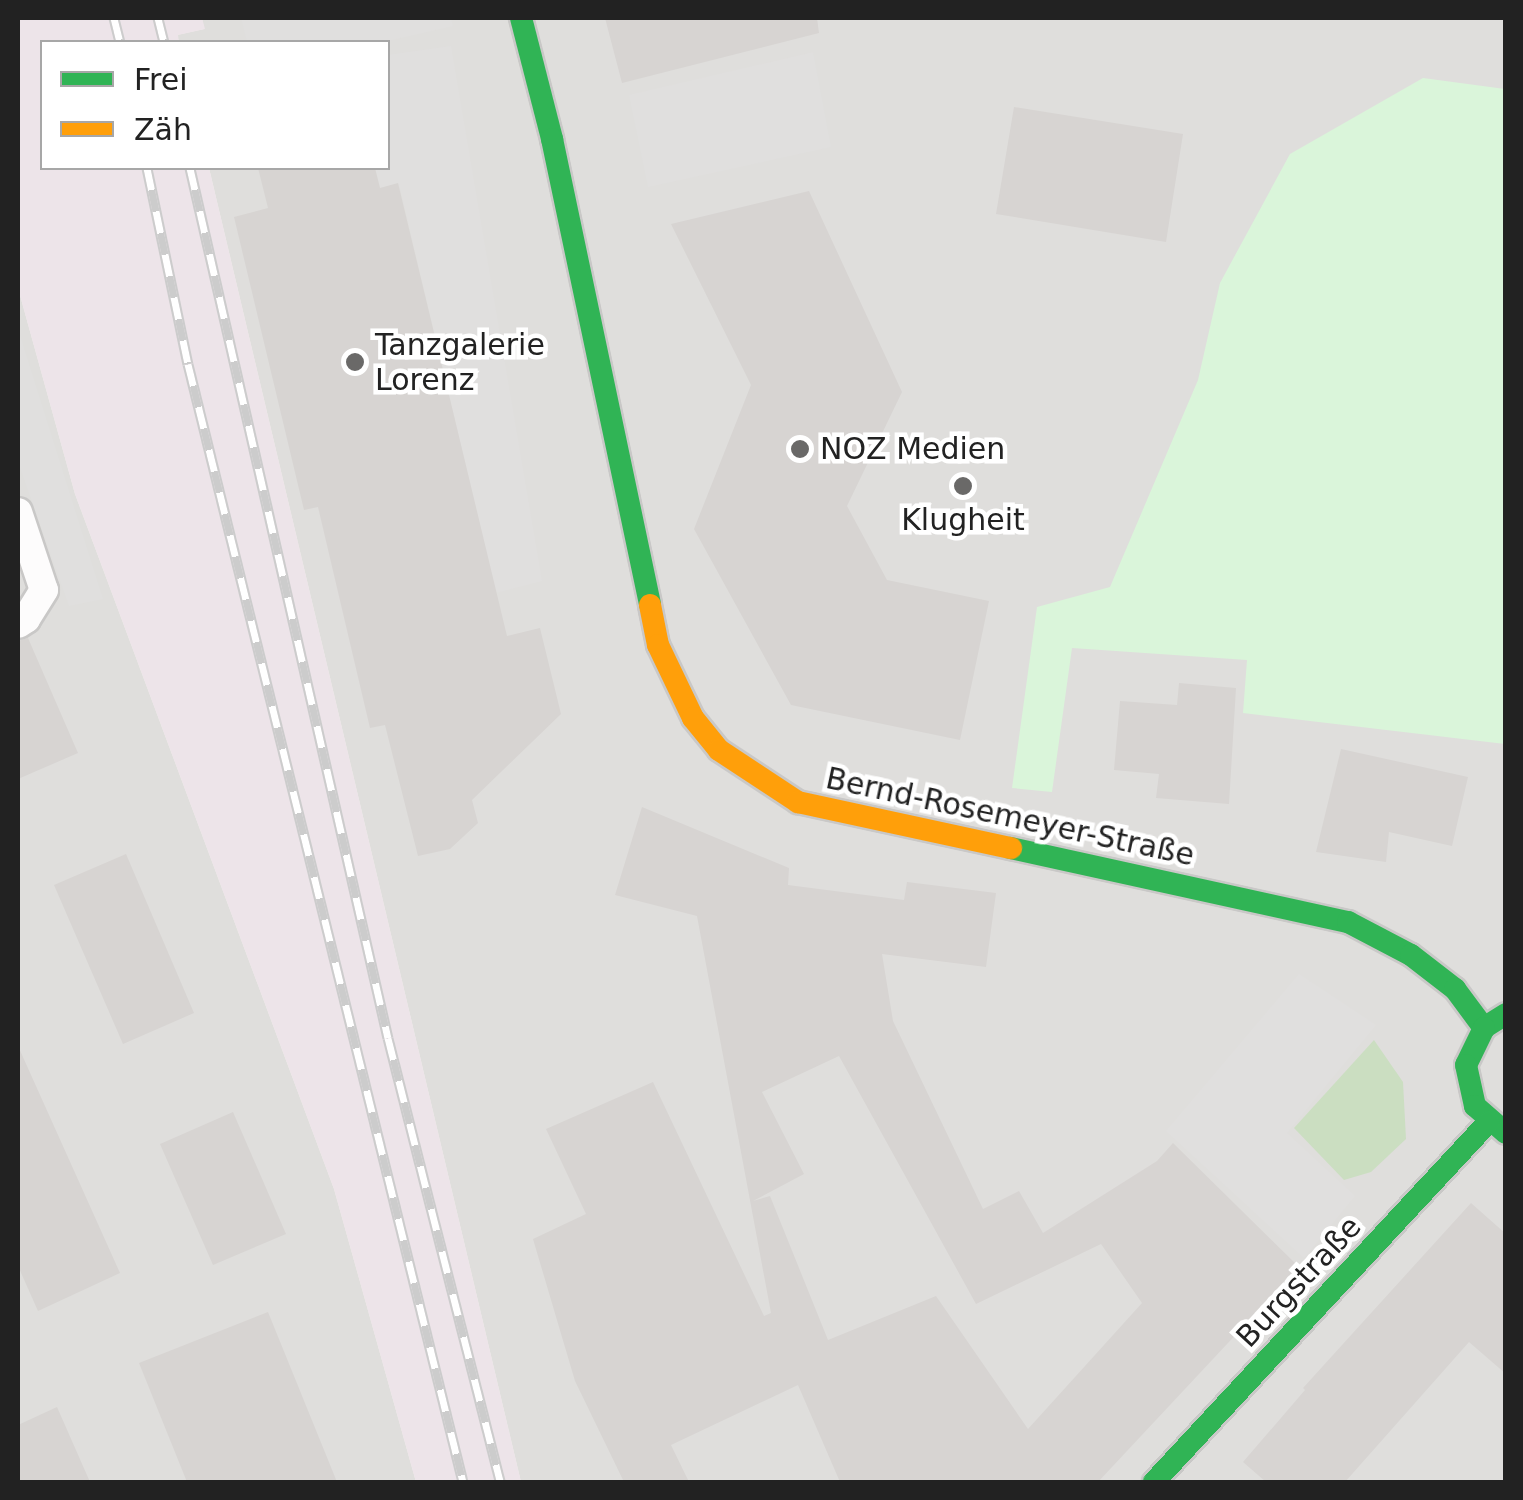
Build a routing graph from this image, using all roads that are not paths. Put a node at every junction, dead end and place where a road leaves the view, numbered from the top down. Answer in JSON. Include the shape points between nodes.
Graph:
{"nodes":[{"id":1,"x":521,"y":18,"type":"edge"},
{"id":2,"x":18,"y":512,"type":"edge"},
{"id":3,"x":18,"y":624,"type":"edge"},
{"id":4,"x":1506,"y":1014,"type":"edge"},
{"id":5,"x":1484,"y":1028,"type":"junction"},
{"id":6,"x":1497,"y":1127,"type":"edge"},
{"id":7,"x":1154,"y":1482,"type":"edge"}],
"edges":[{"from":1,"to":5,"type":"street","name":"Bernd-Rosemeyer-Straße","via":[[658,645],[693,718],[719,750],[798,802],[1348,922],[1411,955],[1455,989]]},
{"from":2,"to":3,"type":"lane","via":[[44,590]]},
{"from":4,"to":5,"type":"street"},
{"from":5,"to":6,"type":"street","name":"Burgstraße","via":[[1472,1046],[1467,1086],[1474,1106]]},
{"from":6,"to":7,"type":"street","name":"Burgstraße"}]}
